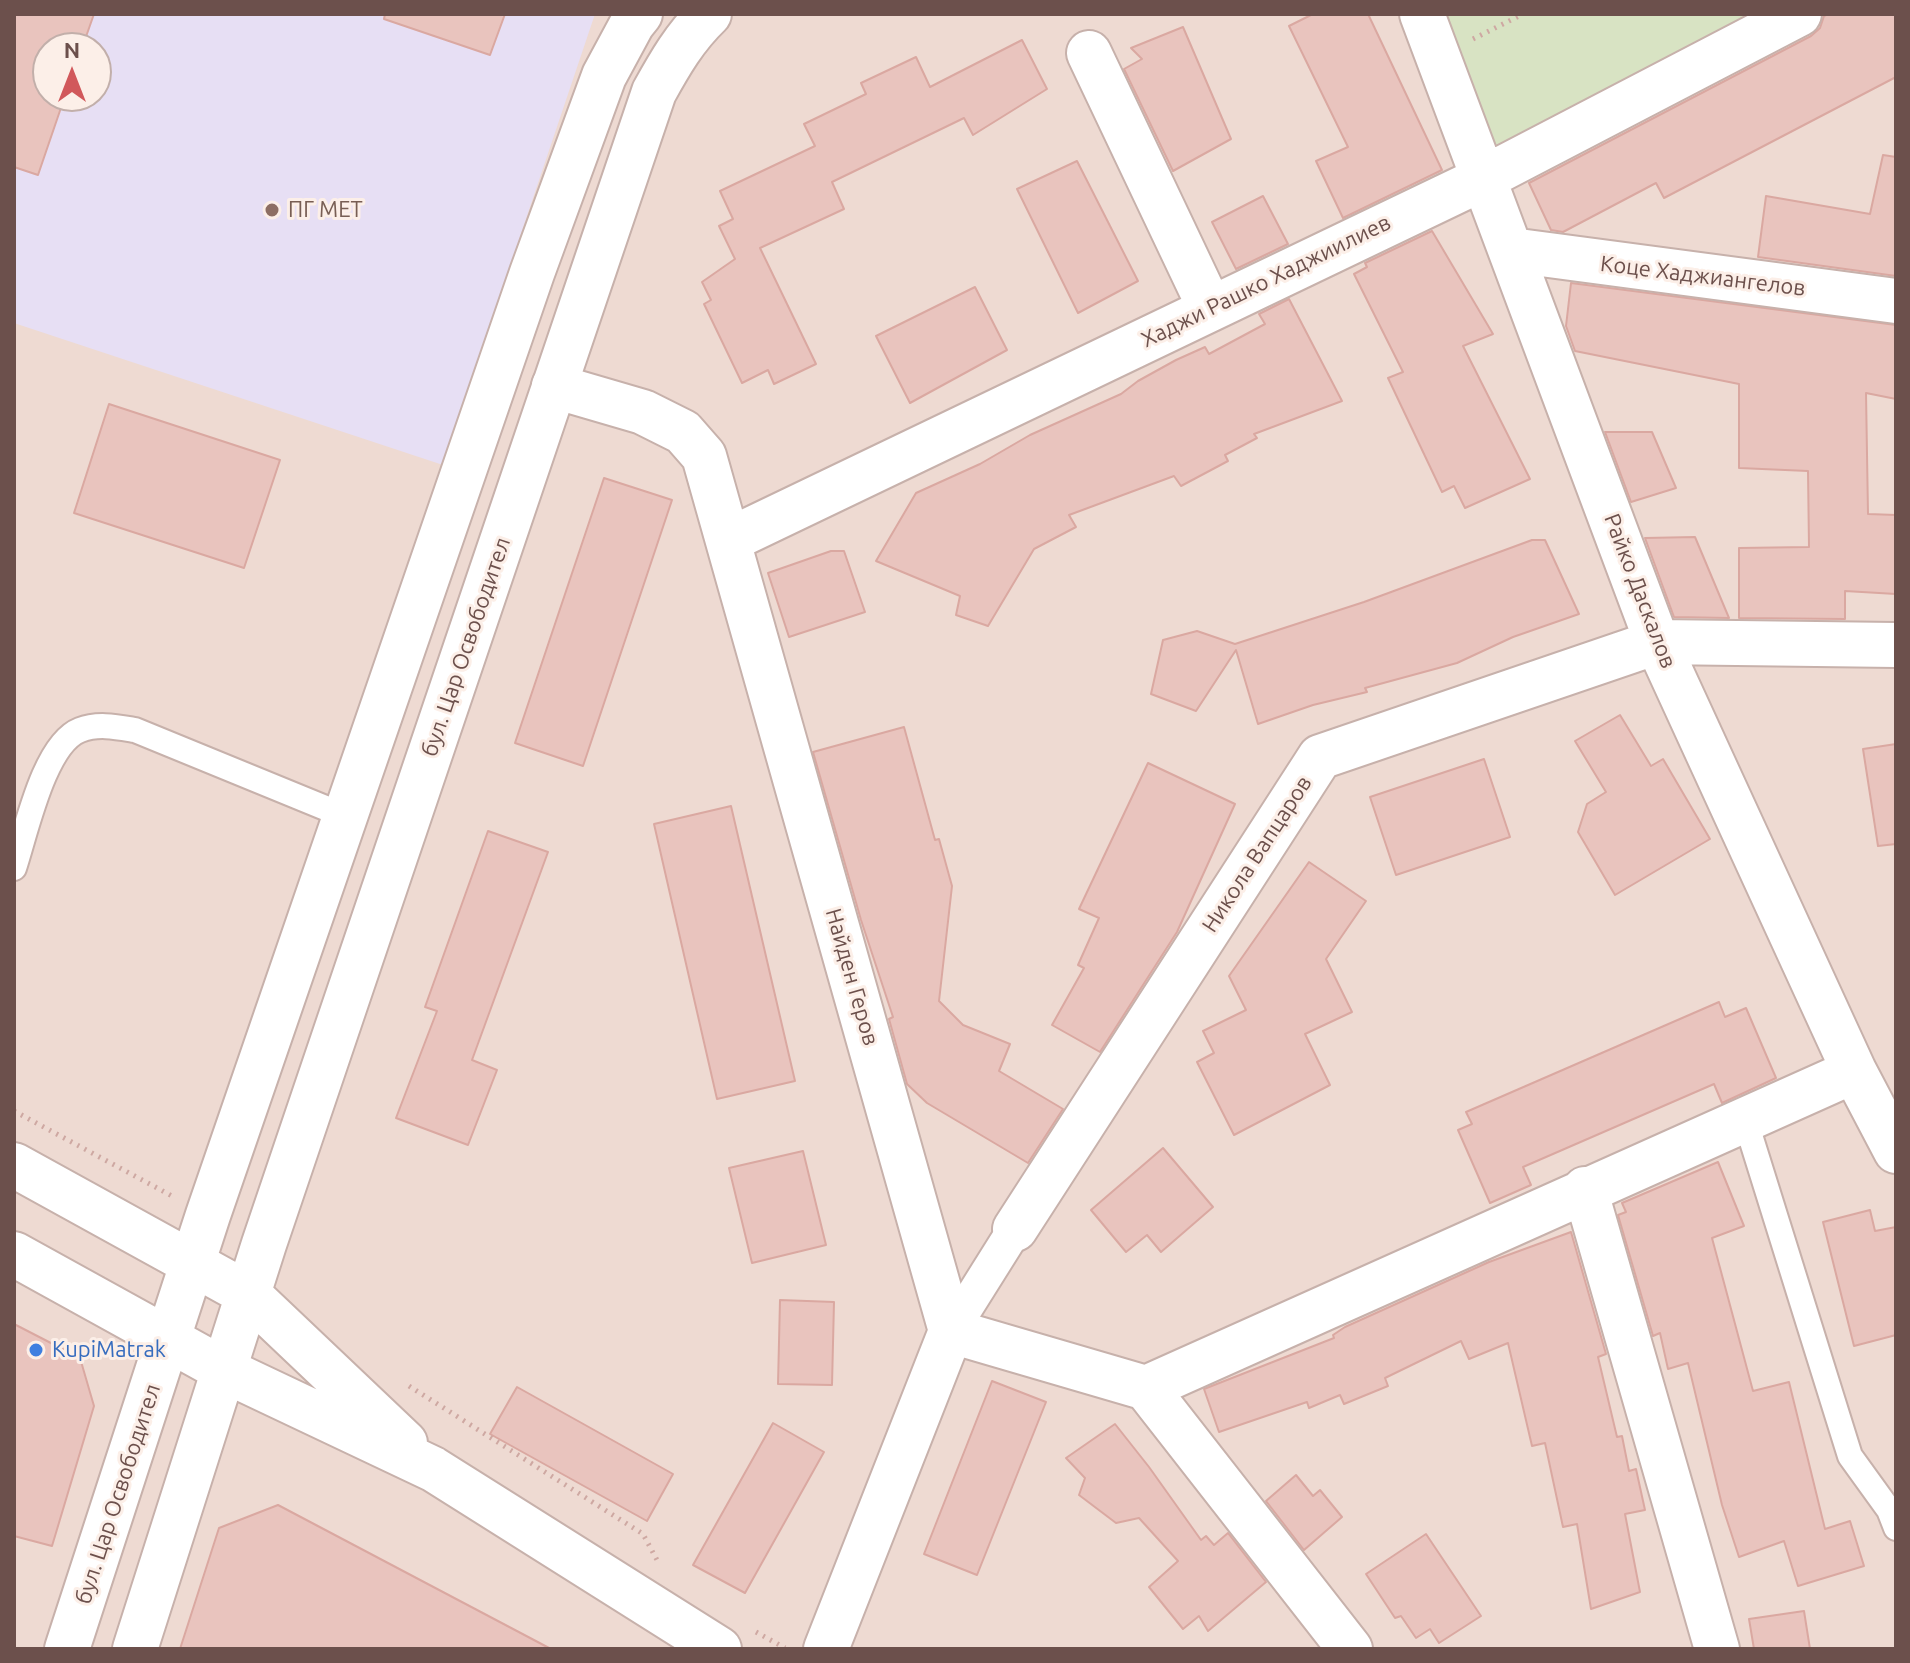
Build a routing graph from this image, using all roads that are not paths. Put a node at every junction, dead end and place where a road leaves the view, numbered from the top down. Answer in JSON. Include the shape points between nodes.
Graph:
{"nodes":[{"id":1,"x":640,"y":14,"type":"edge"},
{"id":2,"x":709,"y":14,"type":"edge"},
{"id":3,"x":1422,"y":14,"type":"edge"},
{"id":4,"x":1799,"y":14,"type":"edge"},
{"id":5,"x":1089,"y":53,"type":"dead end"},
{"id":6,"x":1484,"y":178,"type":"junction"},
{"id":7,"x":1511,"y":250,"type":"junction"},
{"id":8,"x":1896,"y":301,"type":"edge"},
{"id":9,"x":1210,"y":308,"type":"junction"},
{"id":10,"x":554,"y":386,"type":"junction"},
{"id":11,"x":729,"y":540,"type":"junction"},
{"id":12,"x":1657,"y":642,"type":"junction"},
{"id":13,"x":1896,"y":645,"type":"edge"},
{"id":14,"x":345,"y":816,"type":"junction"},
{"id":15,"x":14,"y":868,"type":"edge"},
{"id":16,"x":1854,"y":1071,"type":"junction"},
{"id":17,"x":1745,"y":1119,"type":"junction"},
{"id":18,"x":1896,"y":1151,"type":"edge"},
{"id":19,"x":14,"y":1165,"type":"edge"},
{"id":20,"x":1585,"y":1189,"type":"junction"},
{"id":21,"x":1015,"y":1229,"type":"joint"},
{"id":22,"x":14,"y":1254,"type":"edge"},
{"id":23,"x":192,"y":1265,"type":"junction"},
{"id":24,"x":248,"y":1294,"type":"junction"},
{"id":25,"x":951,"y":1331,"type":"junction"},
{"id":26,"x":169,"y":1340,"type":"junction"},
{"id":27,"x":224,"y":1370,"type":"junction"},
{"id":28,"x":1146,"y":1388,"type":"junction"},
{"id":29,"x":433,"y":1469,"type":"junction"},
{"id":30,"x":1896,"y":1528,"type":"edge"},
{"id":31,"x":733,"y":1638,"type":"edge"},
{"id":32,"x":67,"y":1649,"type":"edge"},
{"id":33,"x":135,"y":1649,"type":"edge"},
{"id":34,"x":826,"y":1649,"type":"edge"},
{"id":35,"x":1350,"y":1649,"type":"edge"},
{"id":36,"x":1717,"y":1649,"type":"edge"}],
"edges":[{"from":1,"to":14,"type":"street","via":[[604,76],[588,118]]},
{"from":2,"to":10,"type":"street","name":"бул. Цар Освободител","via":[[673,56],[654,92]]},
{"from":3,"to":6,"type":"street","name":"Райко Даскалов"},
{"from":4,"to":6,"type":"street","name":"Хаджи Рашко Хаджиилиев"},
{"from":5,"to":9,"type":"street"},
{"from":6,"to":7,"type":"street","name":"Райко Даскалов"},
{"from":6,"to":9,"type":"street","name":"Хаджи Рашко Хаджиилиев"},
{"from":7,"to":8,"type":"street","name":"Коце Хаджиангелов"},
{"from":7,"to":12,"type":"street","name":"Райко Даскалов"},
{"from":9,"to":11,"type":"street","name":"Хаджи Рашко Хаджиилиев"},
{"from":10,"to":11,"type":"street","name":"Найден Геров","via":[[643,412],[683,432],[704,456]]},
{"from":10,"to":24,"type":"street","name":"бул. Цар Освободител"},
{"from":11,"to":25,"type":"street","name":"Найден Геров"},
{"from":12,"to":13,"type":"street","name":"Никола Вапцаров"},
{"from":12,"to":16,"type":"street","name":"Райко Даскалов"},
{"from":12,"to":21,"type":"street","name":"Никола Вапцаров","via":[[1320,757]]},
{"from":14,"to":15,"type":"lane","via":[[135,730],[105,725],[78,730],[57,746]]},
{"from":14,"to":23,"type":"street"},
{"from":16,"to":17,"type":"street"},
{"from":16,"to":18,"type":"street","name":"Райко Даскалов"},
{"from":17,"to":20,"type":"street"},
{"from":17,"to":30,"type":"lane","via":[[1850,1456]]},
{"from":19,"to":23,"type":"street"},
{"from":20,"to":28,"type":"street"},
{"from":20,"to":36,"type":"street"},
{"from":21,"to":25,"type":"street","name":"Никола Вапцаров"},
{"from":22,"to":26,"type":"street"},
{"from":23,"to":24,"type":"street"},
{"from":23,"to":26,"type":"street","name":"бул. Цар Освободител"},
{"from":24,"to":27,"type":"street","name":"бул. Цар Освободител"},
{"from":24,"to":29,"type":"street"},
{"from":25,"to":28,"type":"street"},
{"from":25,"to":34,"type":"street"},
{"from":26,"to":27,"type":"street"},
{"from":26,"to":32,"type":"street","name":"бул. Цар Освободител"},
{"from":27,"to":29,"type":"street"},
{"from":27,"to":33,"type":"street"},
{"from":28,"to":35,"type":"street"},
{"from":29,"to":31,"type":"street"}]}
